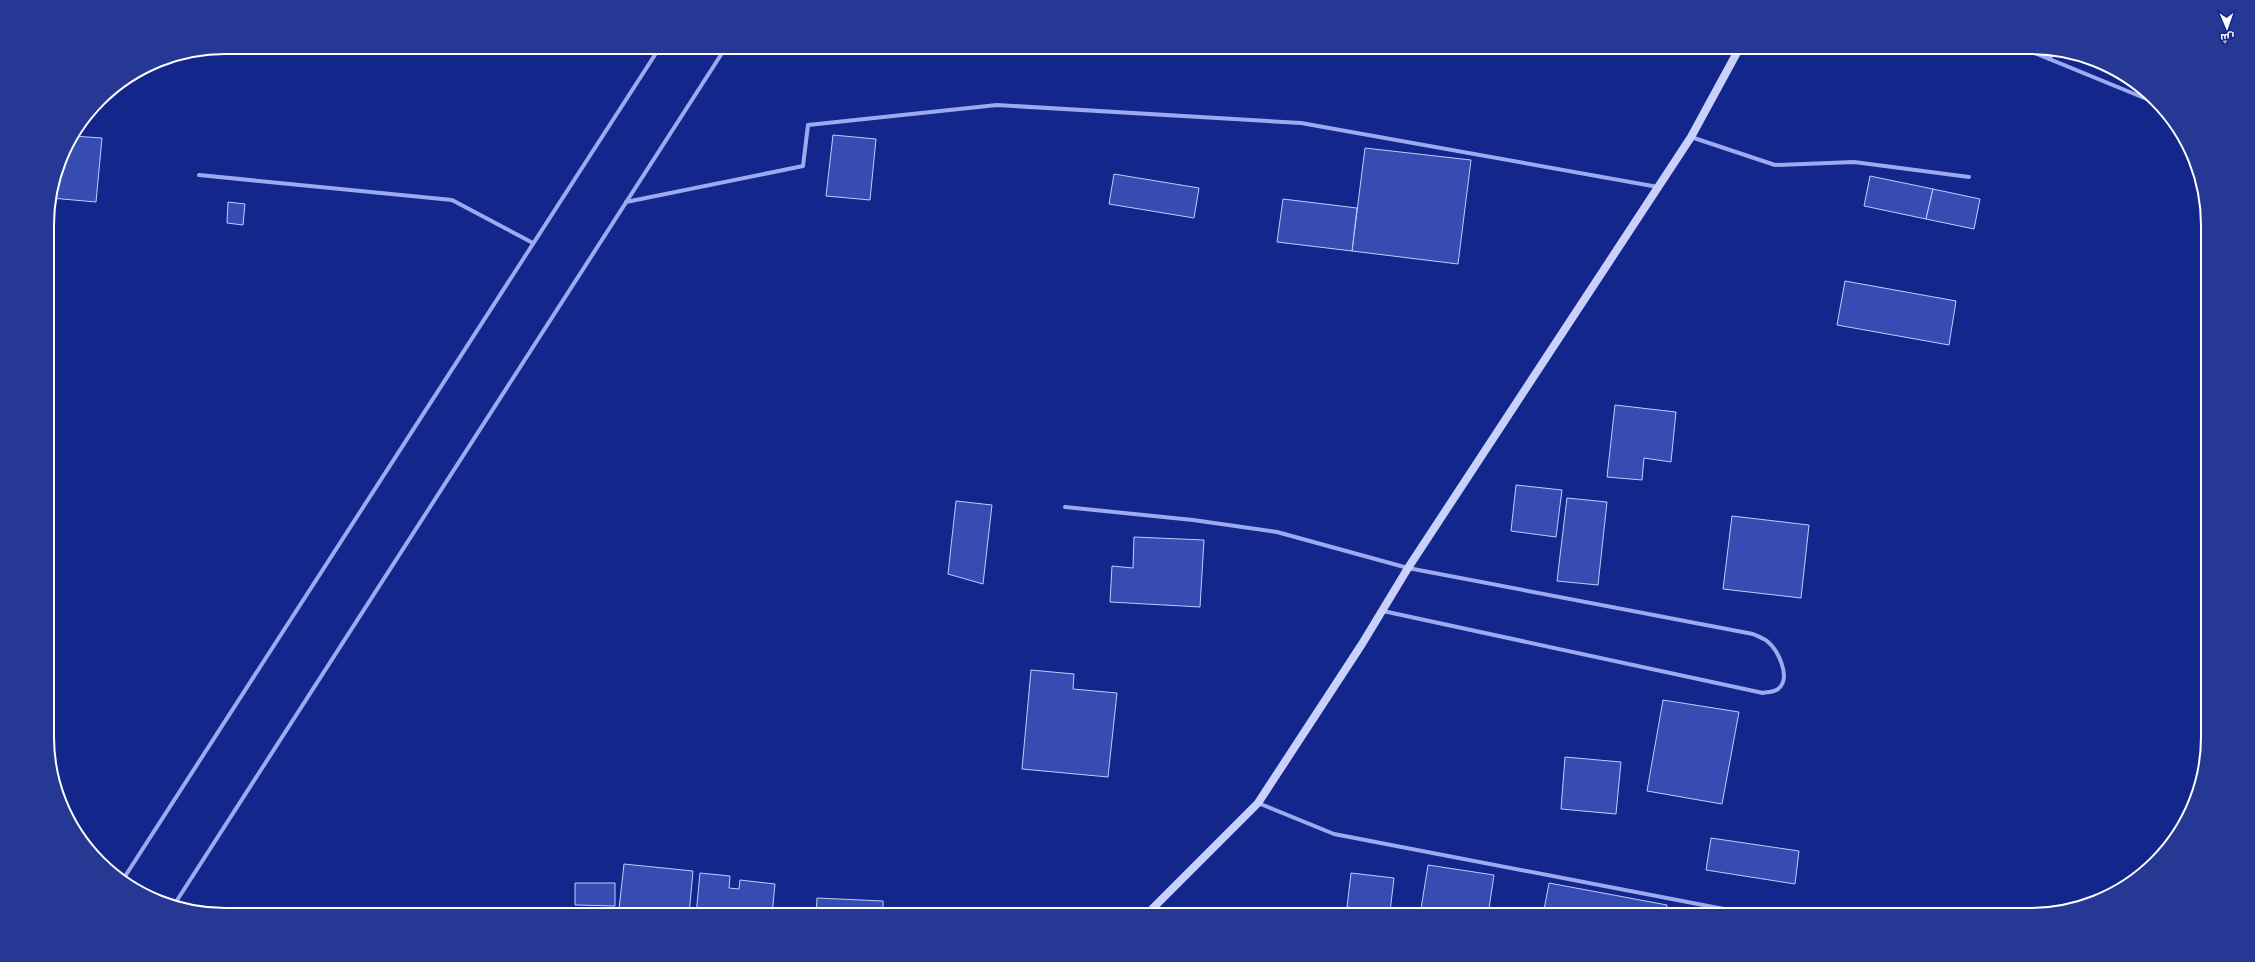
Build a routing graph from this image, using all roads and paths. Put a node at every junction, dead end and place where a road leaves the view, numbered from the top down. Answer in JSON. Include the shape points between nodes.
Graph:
{"nodes":[{"id":1,"x":655,"y":54,"type":"edge"},
{"id":2,"x":721,"y":54,"type":"edge"},
{"id":3,"x":1736,"y":54,"type":"edge"},
{"id":4,"x":2037,"y":54,"type":"edge"},
{"id":5,"x":2052,"y":55,"type":"edge"},
{"id":6,"x":2049,"y":59,"type":"junction"},
{"id":7,"x":2145,"y":98,"type":"edge"},
{"id":8,"x":1691,"y":137,"type":"junction"},
{"id":9,"x":199,"y":175,"type":"dead end"},
{"id":10,"x":1968,"y":177,"type":"dead end"},
{"id":11,"x":1658,"y":187,"type":"junction"},
{"id":12,"x":626,"y":202,"type":"junction"},
{"id":13,"x":533,"y":243,"type":"junction"},
{"id":14,"x":1065,"y":507,"type":"dead end"},
{"id":15,"x":1408,"y":568,"type":"junction"},
{"id":16,"x":1383,"y":611,"type":"junction"},
{"id":17,"x":1258,"y":802,"type":"junction"},
{"id":18,"x":125,"y":876,"type":"edge"},
{"id":19,"x":177,"y":901,"type":"edge"},
{"id":20,"x":1157,"y":908,"type":"edge"},
{"id":21,"x":1719,"y":908,"type":"edge"}],
"edges":[{"from":1,"to":13,"type":"street"},
{"from":2,"to":12,"type":"street"},
{"from":3,"to":8,"type":"main road"},
{"from":4,"to":6,"type":"street"},
{"from":5,"to":6,"type":"street"},
{"from":6,"to":7,"type":"street"},
{"from":8,"to":10,"type":"street","via":[[1775,165],[1854,162]]},
{"from":8,"to":11,"type":"main road"},
{"from":9,"to":13,"type":"street","via":[[452,200]]},
{"from":11,"to":12,"type":"street","via":[[1301,123],[997,105],[808,125],[803,166]]},
{"from":11,"to":15,"type":"main road"},
{"from":12,"to":19,"type":"street"},
{"from":13,"to":18,"type":"street"},
{"from":14,"to":15,"type":"street","via":[[1193,520],[1277,532]]},
{"from":15,"to":16,"type":"main road"},
{"from":15,"to":16,"type":"street","via":[[1753,634],[1775,650],[1784,677],[1777,691],[1763,693]]},
{"from":16,"to":17,"type":"main road"},
{"from":17,"to":20,"type":"main road"},
{"from":17,"to":21,"type":"street","via":[[1334,834]]}]}
